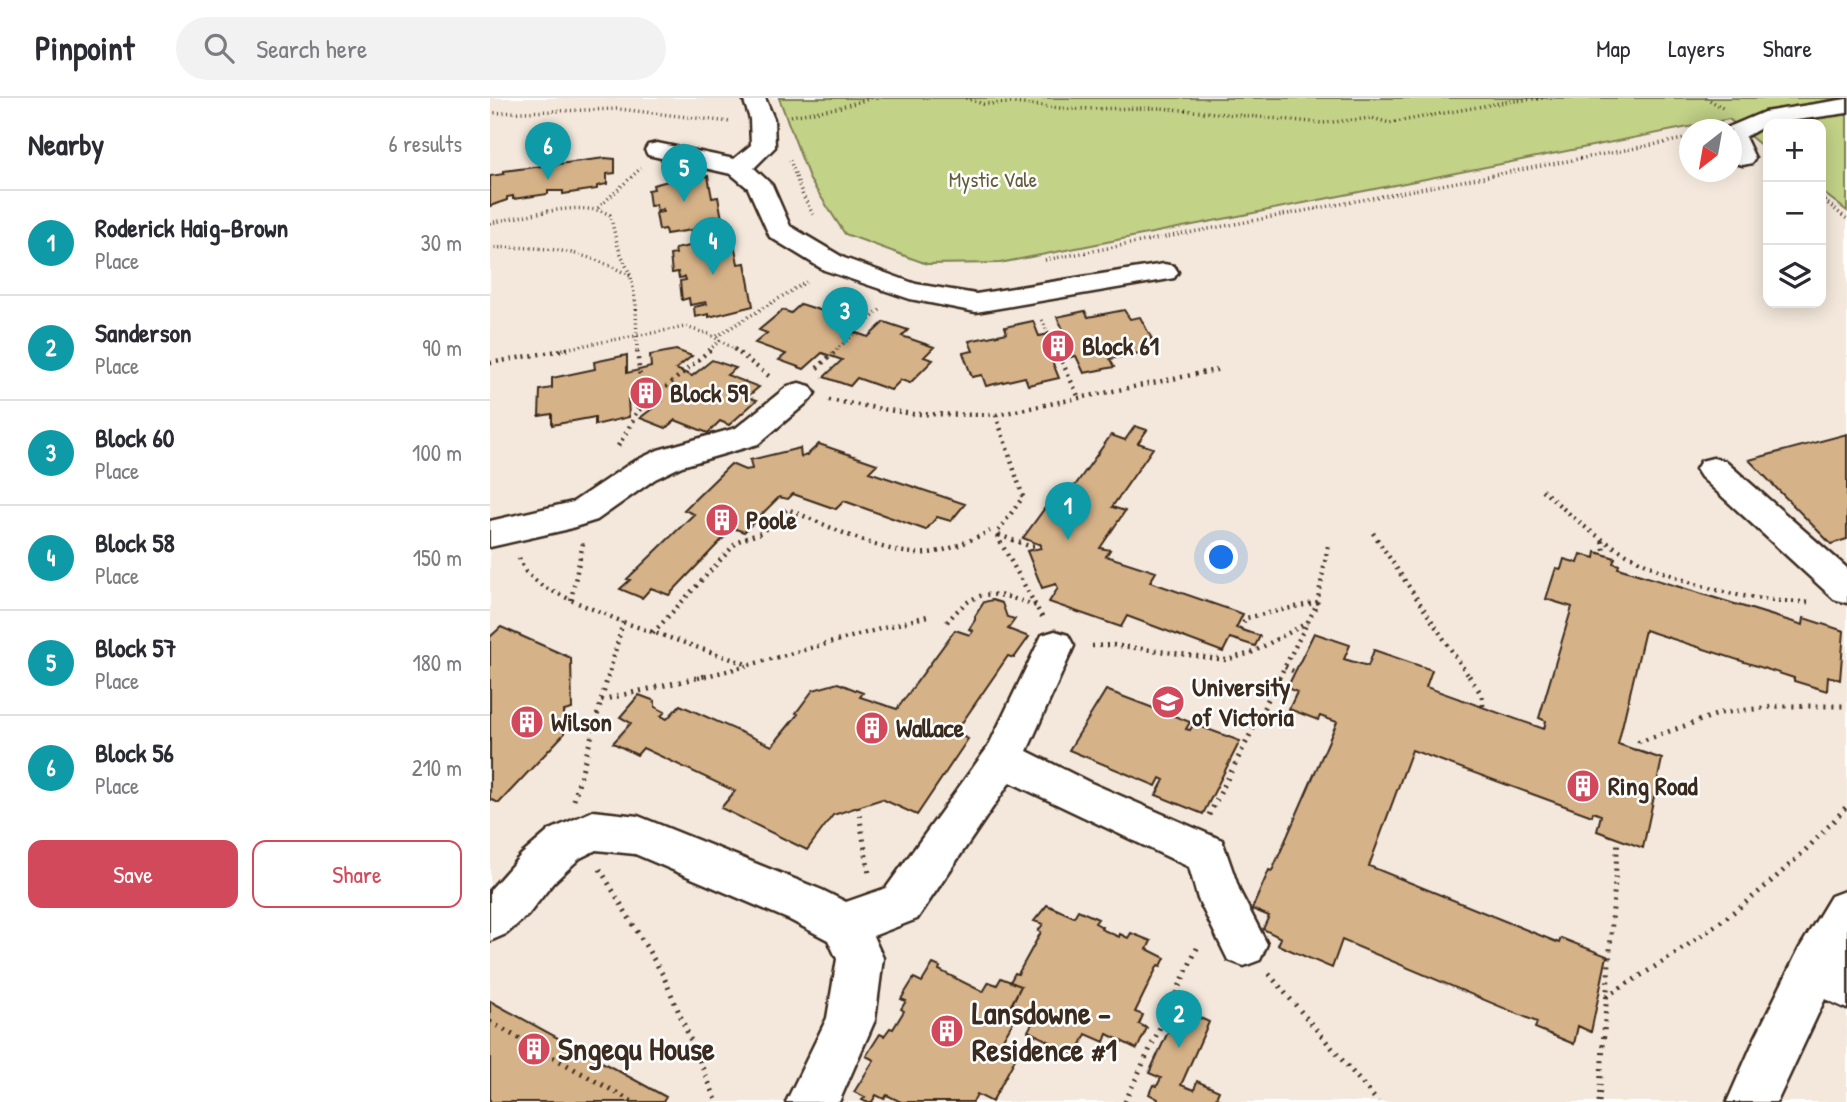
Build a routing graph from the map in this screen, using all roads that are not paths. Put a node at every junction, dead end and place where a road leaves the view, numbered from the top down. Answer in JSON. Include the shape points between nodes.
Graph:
{"nodes":[{"id":1,"x":1847,"y":106,"type":"edge"},
{"id":2,"x":758,"y":108,"type":"edge"},
{"id":3,"x":657,"y":150,"type":"road end"},
{"id":4,"x":1743,"y":158,"type":"dead end"},
{"id":5,"x":738,"y":168,"type":"junction"},
{"id":6,"x":1164,"y":272,"type":"dead end"},
{"id":7,"x":796,"y":392,"type":"road end"},
{"id":8,"x":1713,"y":469,"type":"dead end"},
{"id":9,"x":505,"y":531,"type":"edge"},
{"id":10,"x":1833,"y":595,"type":"edge"},
{"id":11,"x":1055,"y":646,"type":"road end"},
{"id":12,"x":1003,"y":758,"type":"junction"},
{"id":13,"x":1847,"y":911,"type":"edge"},
{"id":14,"x":490,"y":919,"type":"edge"},
{"id":15,"x":860,"y":919,"type":"junction"},
{"id":16,"x":1244,"y":944,"type":"road end"},
{"id":17,"x":1832,"y":976,"type":"edge"},
{"id":18,"x":811,"y":1102,"type":"edge"},
{"id":19,"x":1752,"y":1102,"type":"edge"}],
"edges":[{"from":1,"to":4,"type":"street","via":[[1763,118],[1732,134]]},
{"from":2,"to":5,"type":"street","via":[[763,147]]},
{"from":3,"to":5,"type":"street"},
{"from":5,"to":6,"type":"street","via":[[759,185],[779,231],[834,264],[910,291],[976,303]]},
{"from":7,"to":9,"type":"street","via":[[747,436],[670,458],[584,511]]},
{"from":8,"to":10,"type":"street"},
{"from":11,"to":12,"type":"street"},
{"from":12,"to":15,"type":"street","via":[[901,904]]},
{"from":12,"to":16,"type":"street","via":[[1074,795],[1207,853],[1220,899]]},
{"from":13,"to":17,"type":"street"},
{"from":14,"to":15,"type":"street","via":[[565,844],[593,830],[638,835],[806,905]]},
{"from":15,"to":18,"type":"street","via":[[851,1020]]},
{"from":17,"to":19,"type":"street","via":[[1764,1070]]}]}
